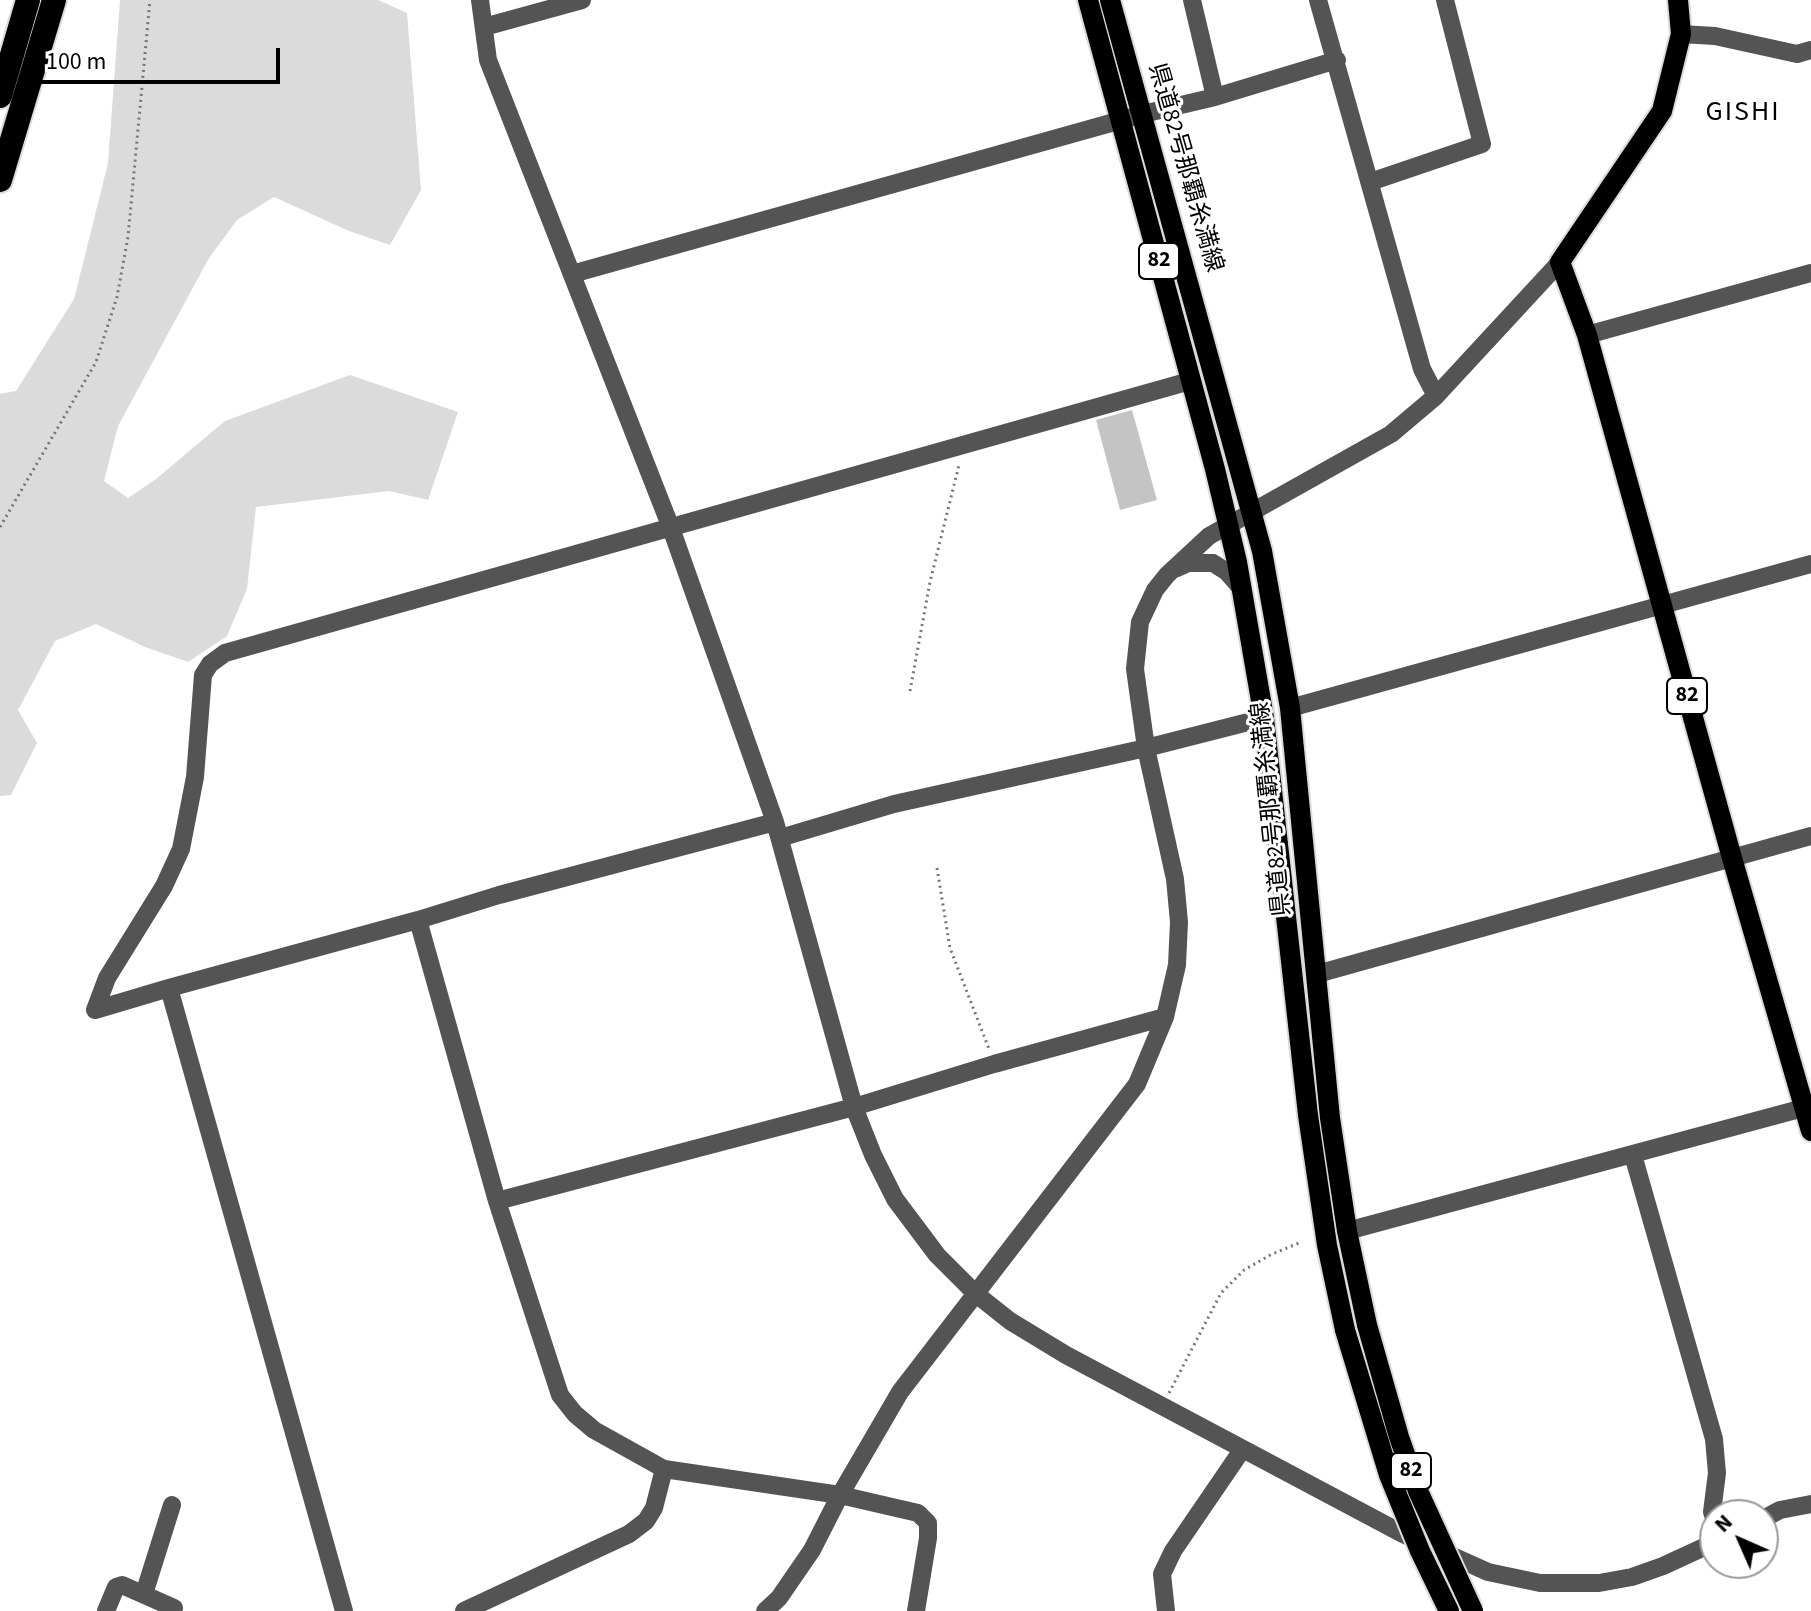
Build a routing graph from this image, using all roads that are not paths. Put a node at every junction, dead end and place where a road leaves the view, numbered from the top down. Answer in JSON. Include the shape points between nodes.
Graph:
{"nodes":[{"id":1,"x":28,"y":0,"type":"edge"},
{"id":2,"x":54,"y":0,"type":"edge"},
{"id":3,"x":480,"y":0,"type":"edge"},
{"id":4,"x":582,"y":0,"type":"edge"},
{"id":5,"x":1088,"y":0,"type":"edge"},
{"id":6,"x":1110,"y":0,"type":"edge"},
{"id":7,"x":1192,"y":0,"type":"edge"},
{"id":8,"x":1318,"y":0,"type":"edge"},
{"id":9,"x":1445,"y":0,"type":"edge"},
{"id":10,"x":1678,"y":0,"type":"edge"},
{"id":11,"x":484,"y":27,"type":"junction"},
{"id":12,"x":1681,"y":34,"type":"junction"},
{"id":13,"x":1811,"y":50,"type":"edge"},
{"id":14,"x":1337,"y":60,"type":"junction"},
{"id":15,"x":0,"y":96,"type":"edge"},
{"id":16,"x":1215,"y":97,"type":"junction"},
{"id":17,"x":1143,"y":114,"type":"junction"},
{"id":18,"x":1122,"y":121,"type":"junction"},
{"id":19,"x":0,"y":180,"type":"edge"},
{"id":20,"x":1370,"y":182,"type":"junction"},
{"id":21,"x":1560,"y":262,"type":"junction"},
{"id":22,"x":1811,"y":273,"type":"edge"},
{"id":23,"x":572,"y":274,"type":"junction"},
{"id":24,"x":1587,"y":335,"type":"junction"},
{"id":25,"x":1190,"y":381,"type":"junction"},
{"id":26,"x":1436,"y":396,"type":"junction"},
{"id":27,"x":1251,"y":510,"type":"junction"},
{"id":28,"x":1228,"y":523,"type":"junction"},
{"id":29,"x":671,"y":528,"type":"junction"},
{"id":30,"x":1811,"y":564,"type":"edge"},
{"id":31,"x":1167,"y":575,"type":"junction"},
{"id":32,"x":1242,"y":589,"type":"junction"},
{"id":33,"x":1662,"y":605,"type":"junction"},
{"id":34,"x":1290,"y":708,"type":"junction"},
{"id":35,"x":1264,"y":718,"type":"junction"},
{"id":36,"x":1146,"y":748,"type":"junction"},
{"id":37,"x":777,"y":830,"type":"junction"},
{"id":38,"x":1811,"y":836,"type":"edge"},
{"id":39,"x":1732,"y":858,"type":"junction"},
{"id":40,"x":418,"y":920,"type":"junction"},
{"id":41,"x":1317,"y":974,"type":"junction"},
{"id":42,"x":169,"y":988,"type":"junction"},
{"id":43,"x":1165,"y":1017,"type":"junction"},
{"id":44,"x":854,"y":1107,"type":"junction"},
{"id":45,"x":1808,"y":1107,"type":"edge"},
{"id":46,"x":1811,"y":1131,"type":"edge"},
{"id":47,"x":1633,"y":1155,"type":"junction"},
{"id":48,"x":497,"y":1201,"type":"junction"},
{"id":49,"x":1347,"y":1231,"type":"junction"},
{"id":50,"x":976,"y":1294,"type":"junction"},
{"id":51,"x":1242,"y":1450,"type":"junction"},
{"id":52,"x":664,"y":1469,"type":"junction"},
{"id":53,"x":840,"y":1495,"type":"junction"},
{"id":54,"x":1714,"y":1499,"type":"edge"},
{"id":55,"x":1811,"y":1504,"type":"edge"},
{"id":56,"x":172,"y":1505,"type":"dead end"},
{"id":57,"x":1779,"y":1511,"type":"edge"},
{"id":58,"x":1699,"y":1549,"type":"edge"},
{"id":59,"x":144,"y":1594,"type":"junction"},
{"id":60,"x":174,"y":1608,"type":"dead end"},
{"id":61,"x":106,"y":1611,"type":"edge"},
{"id":62,"x":344,"y":1611,"type":"edge"},
{"id":63,"x":464,"y":1611,"type":"edge"},
{"id":64,"x":765,"y":1611,"type":"edge"},
{"id":65,"x":916,"y":1611,"type":"edge"},
{"id":66,"x":1166,"y":1611,"type":"edge"},
{"id":67,"x":1449,"y":1611,"type":"edge"},
{"id":68,"x":1473,"y":1611,"type":"edge"}],
"edges":[{"from":1,"to":15,"type":"highway"},
{"from":2,"to":19,"type":"highway"},
{"from":3,"to":11,"type":"street"},
{"from":4,"to":11,"type":"street"},
{"from":5,"to":18,"type":"main road","name":"県道82号那覇糸満線","number":"82"},
{"from":6,"to":17,"type":"main road","name":"県道82号那覇糸満線","number":"82"},
{"from":7,"to":16,"type":"street"},
{"from":8,"to":14,"type":"street"},
{"from":9,"to":20,"type":"street","via":[[1482,144]]},
{"from":10,"to":12,"type":"main road"},
{"from":11,"to":23,"type":"street","via":[[488,60]]},
{"from":12,"to":13,"type":"street","via":[[1797,54]]},
{"from":12,"to":21,"type":"main road","via":[[1662,111]]},
{"from":14,"to":16,"type":"street"},
{"from":14,"to":20,"type":"street"},
{"from":16,"to":17,"type":"street"},
{"from":17,"to":18,"type":"street"},
{"from":17,"to":27,"type":"main road","name":"県道82号那覇糸満線","number":"82"},
{"from":18,"to":23,"type":"street"},
{"from":18,"to":25,"type":"main road","name":"県道82号那覇糸満線","number":"82"},
{"from":20,"to":26,"type":"street","via":[[1422,369]]},
{"from":21,"to":24,"type":"main road","number":"82"},
{"from":21,"to":26,"type":"street"},
{"from":22,"to":24,"type":"street"},
{"from":23,"to":29,"type":"street"},
{"from":24,"to":33,"type":"main road","number":"82"},
{"from":25,"to":28,"type":"main road","name":"県道82号那覇糸満線","number":"82"},
{"from":25,"to":29,"type":"street"},
{"from":26,"to":27,"type":"street","via":[[1391,434]]},
{"from":27,"to":28,"type":"street"},
{"from":27,"to":34,"type":"main road","name":"県道82号那覇糸満線","number":"82"},
{"from":28,"to":31,"type":"street","via":[[1198,543]]},
{"from":28,"to":32,"type":"main road","name":"県道82号那覇糸満線","number":"82"},
{"from":29,"to":37,"type":"street"},
{"from":29,"to":42,"type":"street","via":[[225,653],[210,664],[203,675],[195,777],[181,849],[107,978],[95,1010]]},
{"from":30,"to":33,"type":"street"},
{"from":31,"to":32,"type":"street","via":[[1188,563],[1213,563]]},
{"from":31,"to":36,"type":"street","via":[[1140,622],[1137,643]]},
{"from":32,"to":35,"type":"main road","name":"県道82号那覇糸満線","number":"82"},
{"from":33,"to":34,"type":"street"},
{"from":33,"to":39,"type":"main road","number":"82"},
{"from":34,"to":41,"type":"main road","name":"県道82号那覇糸満線","number":"82"},
{"from":35,"to":36,"type":"street"},
{"from":35,"to":67,"type":"main road","name":"県道82号那覇糸満線","number":"82","bridge":true,"via":[[1327,1245],[1345,1330],[1389,1475]]},
{"from":36,"to":37,"type":"street"},
{"from":36,"to":43,"type":"street","via":[[1175,879],[1179,922],[1177,965]]},
{"from":37,"to":40,"type":"street","via":[[499,895]]},
{"from":37,"to":44,"type":"street"},
{"from":38,"to":39,"type":"street"},
{"from":39,"to":41,"type":"street"},
{"from":39,"to":45,"type":"main road","number":"82"},
{"from":40,"to":42,"type":"street"},
{"from":40,"to":48,"type":"street"},
{"from":41,"to":49,"type":"main road","name":"県道82号那覇糸満線","number":"82"},
{"from":42,"to":62,"type":"street"},
{"from":43,"to":44,"type":"street"},
{"from":43,"to":50,"type":"street","via":[[1137,1084]]},
{"from":44,"to":48,"type":"street"},
{"from":44,"to":50,"type":"street","via":[[895,1199],[937,1255]]},
{"from":45,"to":46,"type":"main road","number":"82"},
{"from":45,"to":47,"type":"street"},
{"from":47,"to":49,"type":"street"},
{"from":47,"to":54,"type":"street","via":[[1714,1439]]},
{"from":48,"to":52,"type":"street","via":[[560,1395],[594,1430]]},
{"from":49,"to":68,"type":"main road","name":"県道82号那覇糸満線","number":"82","bridge":true,"via":[[1399,1437]]},
{"from":50,"to":51,"type":"street","via":[[1044,1341]]},
{"from":50,"to":53,"type":"street","via":[[900,1392]]},
{"from":51,"to":58,"type":"street","via":[[1488,1572],[1540,1583],[1599,1583],[1632,1577]]},
{"from":51,"to":66,"type":"street","via":[[1162,1574]]},
{"from":52,"to":53,"type":"street"},
{"from":52,"to":63,"type":"street","via":[[654,1508],[629,1534]]},
{"from":53,"to":64,"type":"street","via":[[812,1550]]},
{"from":53,"to":65,"type":"street","via":[[918,1513],[928,1523]]},
{"from":55,"to":57,"type":"street"},
{"from":56,"to":59,"type":"street"},
{"from":59,"to":60,"type":"street"},
{"from":59,"to":61,"type":"street","via":[[116,1587]]}]}
